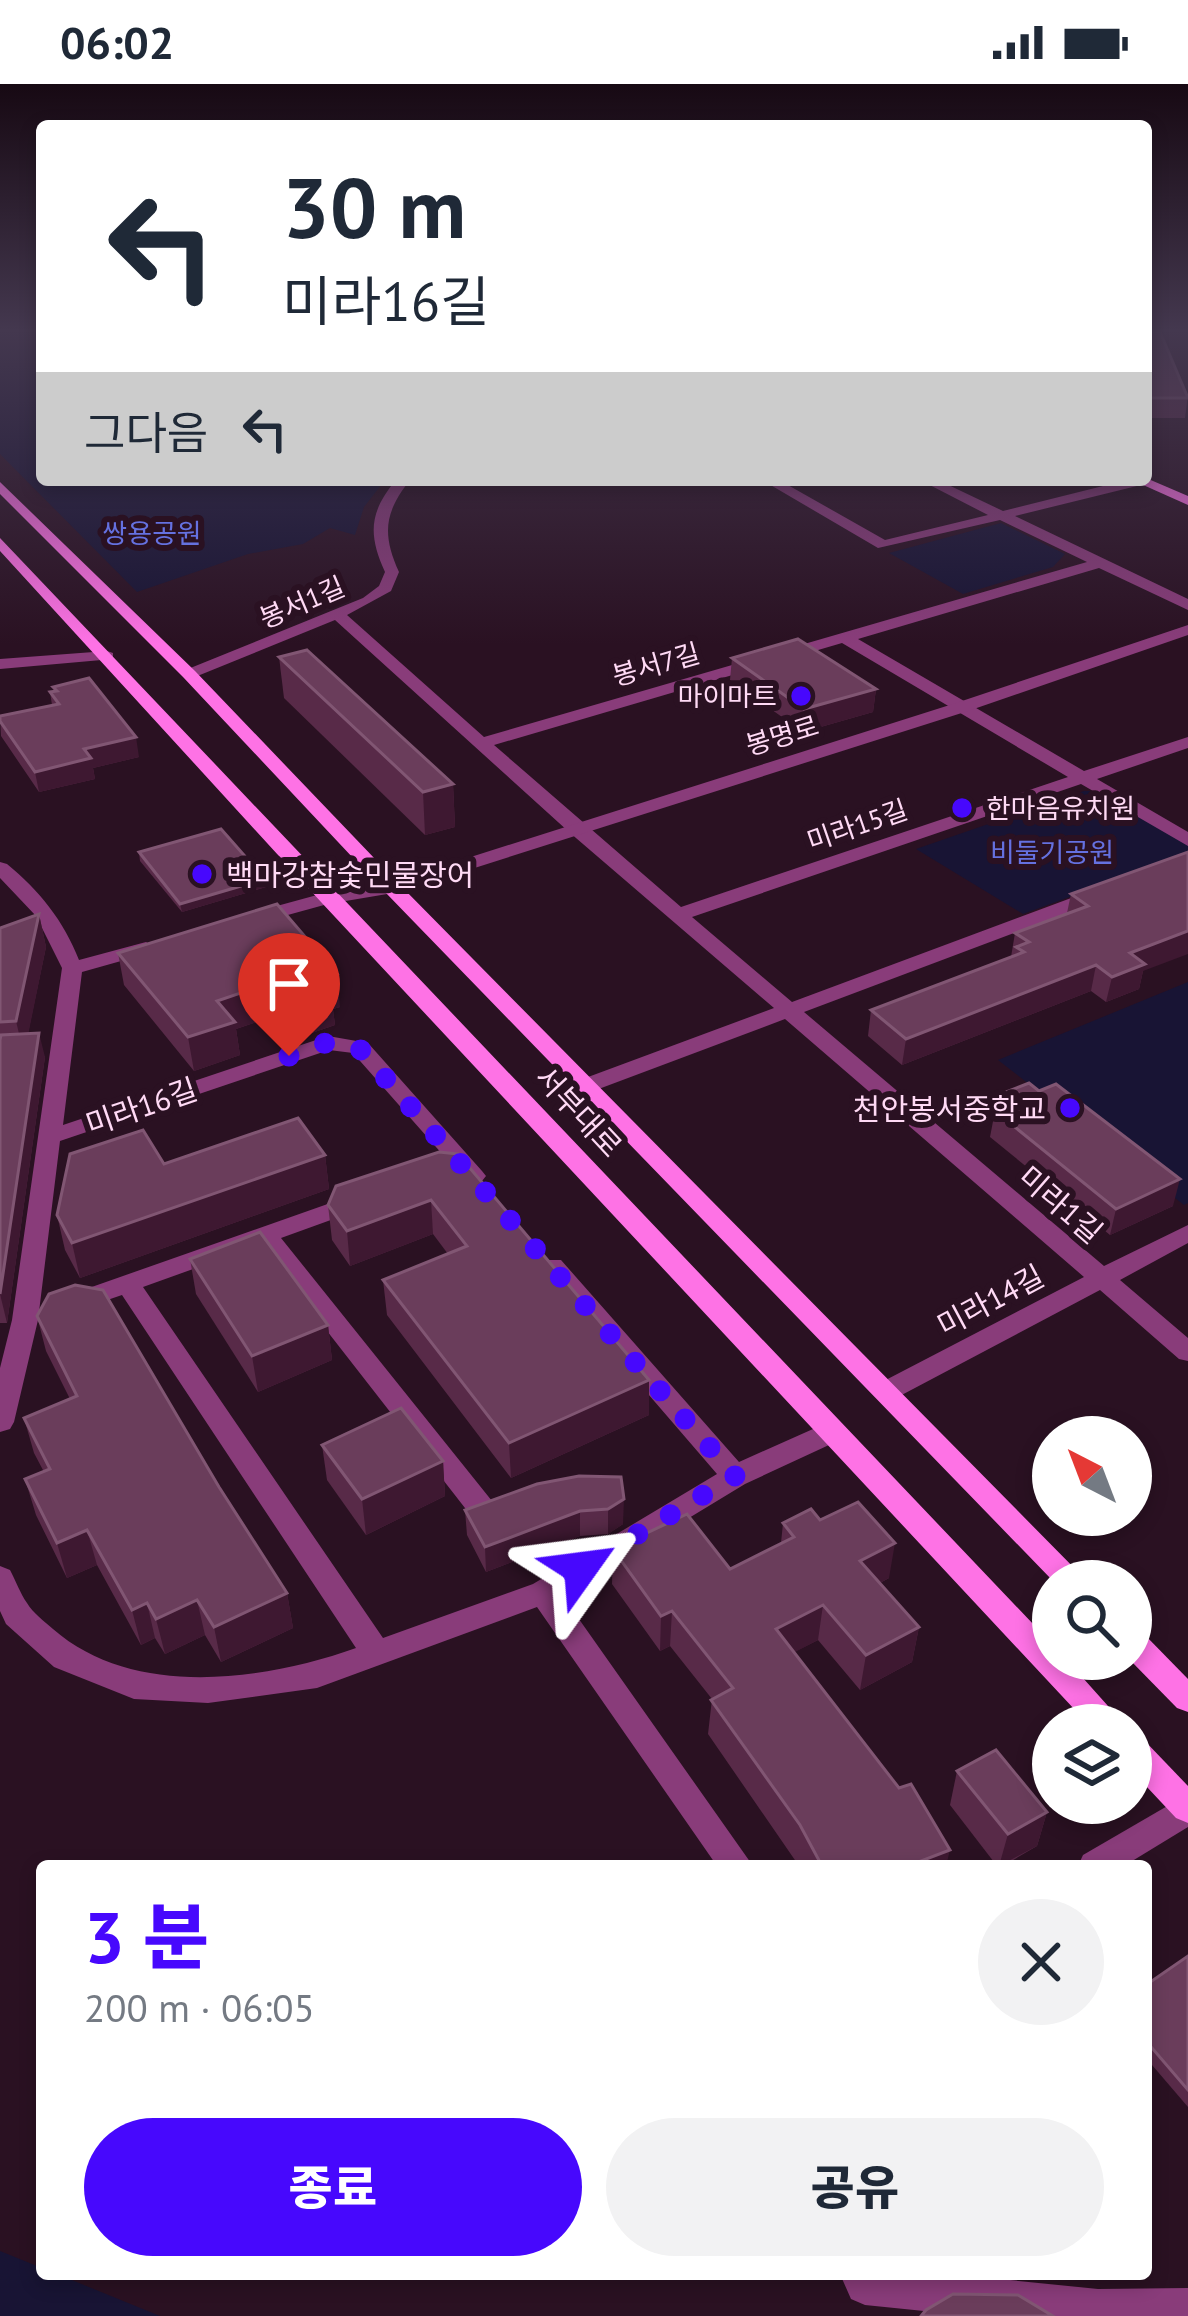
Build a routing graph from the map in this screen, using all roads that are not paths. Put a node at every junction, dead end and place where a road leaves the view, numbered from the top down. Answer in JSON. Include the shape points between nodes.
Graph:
{"nodes":[{"id":1,"x":1152,"y":471,"type":"edge"},
{"id":2,"x":1152,"y":485,"type":"edge"},
{"id":3,"x":398,"y":486,"type":"edge"},
{"id":4,"x":780,"y":486,"type":"edge"},
{"id":5,"x":939,"y":486,"type":"edge"},
{"id":6,"x":1115,"y":486,"type":"edge"},
{"id":7,"x":1188,"y":486,"type":"edge"},
{"id":8,"x":0,"y":487,"type":"edge"},
{"id":9,"x":1188,"y":501,"type":"edge"},
{"id":10,"x":997,"y":515,"type":"junction"},
{"id":11,"x":0,"y":542,"type":"edge"},
{"id":12,"x":1097,"y":564,"type":"junction"},
{"id":13,"x":1188,"y":605,"type":"edge"},
{"id":14,"x":337,"y":614,"type":"junction"},
{"id":15,"x":1188,"y":630,"type":"edge"},
{"id":16,"x":845,"y":638,"type":"junction"},
{"id":17,"x":107,"y":656,"type":"junction"},
{"id":18,"x":7,"y":664,"type":"edge"},
{"id":19,"x":189,"y":674,"type":"junction"},
{"id":20,"x":0,"y":686,"type":"edge"},
{"id":21,"x":962,"y":707,"type":"junction"},
{"id":22,"x":1188,"y":742,"type":"edge"},
{"id":23,"x":482,"y":743,"type":"junction"},
{"id":24,"x":1082,"y":778,"type":"junction"},
{"id":25,"x":576,"y":828,"type":"junction"},
{"id":26,"x":1188,"y":840,"type":"edge"},
{"id":27,"x":0,"y":868,"type":"edge"},
{"id":28,"x":1121,"y":886,"type":"edge"},
{"id":29,"x":392,"y":888,"type":"junction"},
{"id":30,"x":328,"y":898,"type":"junction"},
{"id":31,"x":680,"y":914,"type":"junction"},
{"id":32,"x":243,"y":921,"type":"edge"},
{"id":33,"x":179,"y":939,"type":"edge"},
{"id":34,"x":72,"y":968,"type":"junction"},
{"id":35,"x":786,"y":1009,"type":"junction"},
{"id":36,"x":588,"y":1085,"type":"junction"},
{"id":37,"x":52,"y":1136,"type":"junction"},
{"id":38,"x":375,"y":1195,"type":"edge"},
{"id":39,"x":493,"y":1198,"type":"edge"},
{"id":40,"x":1188,"y":1233,"type":"edge"},
{"id":41,"x":265,"y":1235,"type":"junction"},
{"id":42,"x":538,"y":1250,"type":"edge"},
{"id":43,"x":1101,"y":1278,"type":"junction"},
{"id":44,"x":127,"y":1283,"type":"junction"},
{"id":45,"x":25,"y":1320,"type":"junction"},
{"id":46,"x":1188,"y":1352,"type":"edge"},
{"id":47,"x":887,"y":1391,"type":"junction"},
{"id":48,"x":0,"y":1422,"type":"edge"},
{"id":49,"x":832,"y":1432,"type":"junction"},
{"id":50,"x":735,"y":1476,"type":"junction"},
{"id":51,"x":482,"y":1509,"type":"edge"},
{"id":52,"x":1052,"y":1560,"type":"edge"},
{"id":53,"x":0,"y":1578,"type":"edge"},
{"id":54,"x":543,"y":1592,"type":"junction"},
{"id":55,"x":376,"y":1653,"type":"junction"},
{"id":56,"x":1152,"y":1662,"type":"edge"},
{"id":57,"x":1188,"y":1699,"type":"edge"},
{"id":58,"x":1089,"y":1704,"type":"edge"},
{"id":59,"x":1152,"y":1770,"type":"edge"},
{"id":60,"x":1188,"y":1809,"type":"edge"},
{"id":61,"x":732,"y":1860,"type":"edge"},
{"id":62,"x":1105,"y":1860,"type":"edge"},
{"id":63,"x":863,"y":2280,"type":"edge"},
{"id":64,"x":1188,"y":2308,"type":"edge"},
{"id":65,"x":1099,"y":2312,"type":"edge"}],
"edges":[{"from":1,"to":7,"type":"main road"},
{"from":2,"to":9,"type":"main road"},
{"from":3,"to":14,"type":"street","name":"봉서1길","via":[[382,503],[376,539],[392,572],[386,588]]},
{"from":4,"to":10,"type":"street","via":[[883,545]]},
{"from":5,"to":10,"type":"street"},
{"from":6,"to":10,"type":"street"},
{"from":8,"to":19,"type":"main road","name":"서부대로"},
{"from":10,"to":12,"type":"street"},
{"from":11,"to":17,"type":"main road","name":"서부대로"},
{"from":12,"to":13,"type":"street"},
{"from":12,"to":16,"type":"street","name":"봉서7길"},
{"from":14,"to":19,"type":"street","name":"봉서1길"},
{"from":14,"to":23,"type":"street","name":"미라1길"},
{"from":15,"to":21,"type":"street","name":"봉명로"},
{"from":16,"to":21,"type":"street"},
{"from":16,"to":23,"type":"street","name":"봉서7길"},
{"from":17,"to":18,"type":"street"},
{"from":17,"to":30,"type":"main road","name":"서부대로"},
{"from":18,"to":20,"type":"street"},
{"from":19,"to":29,"type":"main road","name":"서부대로"},
{"from":21,"to":24,"type":"street"},
{"from":21,"to":25,"type":"street","name":"봉명로"},
{"from":22,"to":24,"type":"street","name":"미라15길"},
{"from":23,"to":25,"type":"street","name":"미라1길"},
{"from":24,"to":26,"type":"street"},
{"from":24,"to":31,"type":"street","name":"미라15길"},
{"from":25,"to":29,"type":"street","name":"봉명로"},
{"from":25,"to":31,"type":"street","name":"미라1길"},
{"from":27,"to":34,"type":"street","via":[[64,940]]},
{"from":28,"to":35,"type":"street"},
{"from":29,"to":30,"type":"street","name":"봉명로"},
{"from":29,"to":36,"type":"main road","name":"서부대로"},
{"from":30,"to":32,"type":"street"},
{"from":30,"to":49,"type":"main road","name":"서부대로"},
{"from":31,"to":35,"type":"street","name":"미라1길"},
{"from":33,"to":34,"type":"street"},
{"from":34,"to":37,"type":"street","name":"미라16길"},
{"from":35,"to":36,"type":"street"},
{"from":35,"to":43,"type":"street","name":"미라1길"},
{"from":36,"to":47,"type":"main road","name":"서부대로"},
{"from":37,"to":39,"type":"street","name":"미라16길","via":[[328,1042],[359,1048],[451,1167]]},
{"from":37,"to":45,"type":"street","name":"미라16길"},
{"from":38,"to":41,"type":"street"},
{"from":40,"to":43,"type":"street","name":"미라14길"},
{"from":41,"to":44,"type":"street"},
{"from":41,"to":51,"type":"street"},
{"from":42,"to":50,"type":"street"},
{"from":43,"to":46,"type":"street","name":"미라1길"},
{"from":43,"to":47,"type":"street","name":"미라14길"},
{"from":44,"to":45,"type":"street"},
{"from":44,"to":55,"type":"street"},
{"from":45,"to":48,"type":"street","name":"미라16길"},
{"from":47,"to":52,"type":"main road","name":"서부대로"},
{"from":49,"to":50,"type":"street"},
{"from":49,"to":58,"type":"main road","name":"서부대로"},
{"from":50,"to":54,"type":"street"},
{"from":53,"to":55,"type":"street","via":[[17,1615],[64,1658],[134,1686],[208,1690],[317,1675]]},
{"from":54,"to":55,"type":"street"},
{"from":54,"to":61,"type":"street"},
{"from":56,"to":57,"type":"main road"},
{"from":59,"to":60,"type":"main road"},
{"from":60,"to":62,"type":"street"},
{"from":63,"to":65,"type":"street"},
{"from":64,"to":65,"type":"street"}]}
